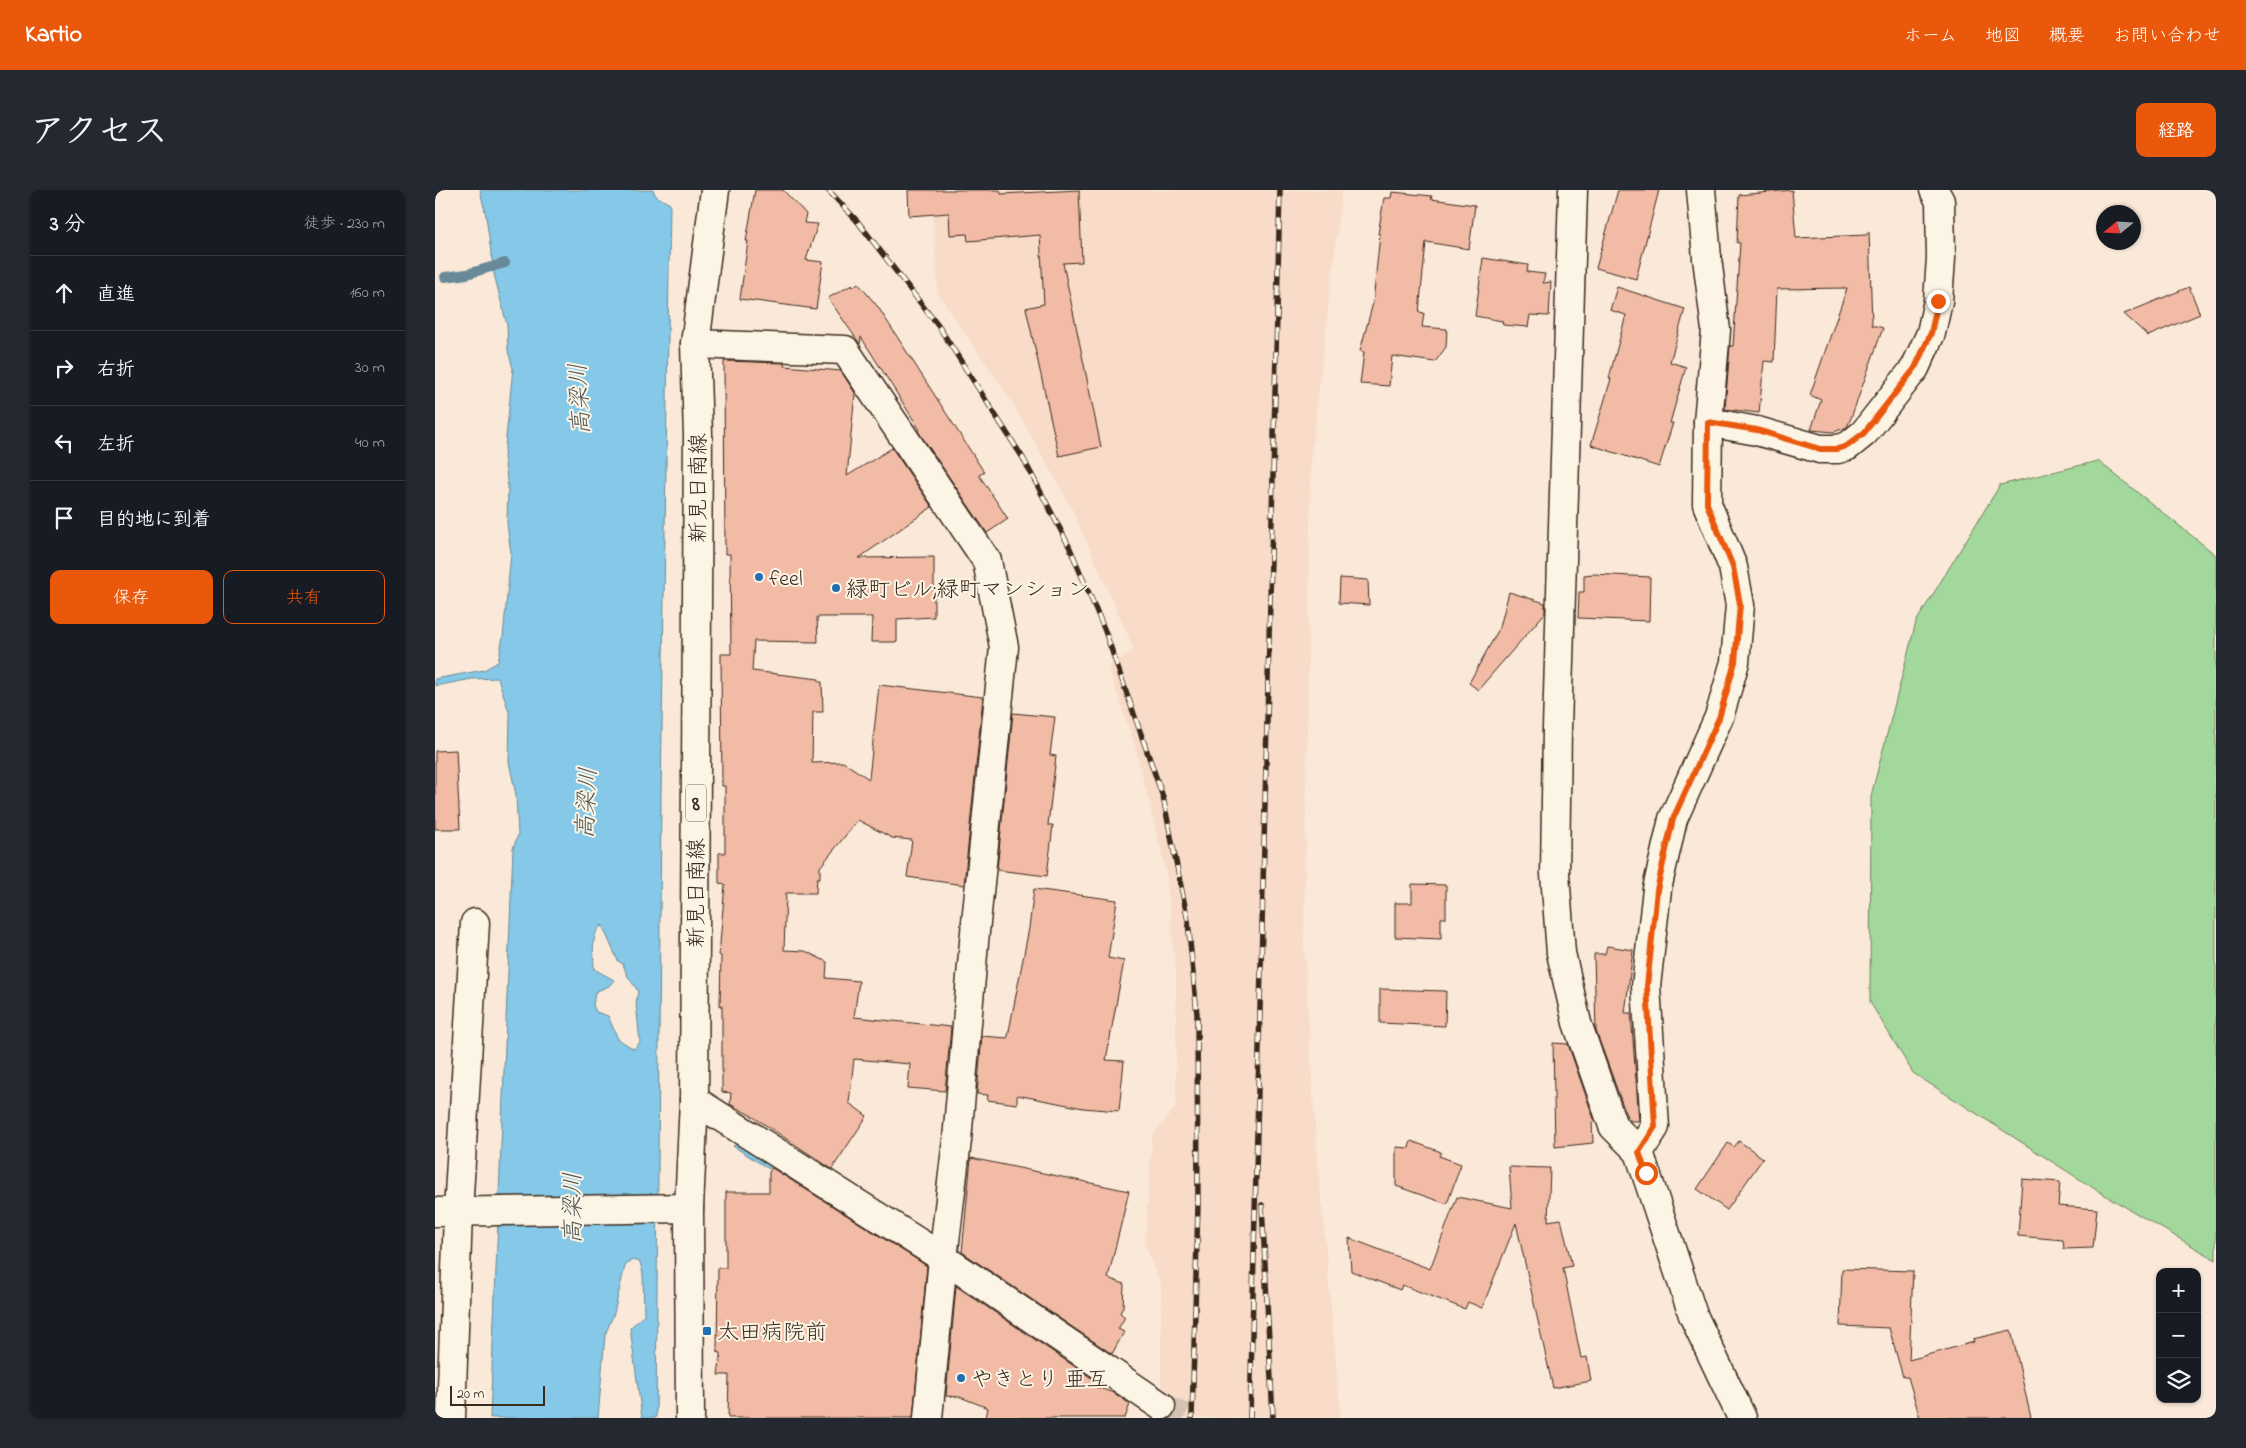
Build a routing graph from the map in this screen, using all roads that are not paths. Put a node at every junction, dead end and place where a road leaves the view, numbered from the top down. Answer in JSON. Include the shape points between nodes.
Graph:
{"nodes":[{"id":1,"x":715,"y":190,"type":"edge"},
{"id":2,"x":1573,"y":190,"type":"edge"},
{"id":3,"x":1701,"y":190,"type":"edge"},
{"id":4,"x":1934,"y":190,"type":"edge"},
{"id":5,"x":695,"y":344,"type":"junction"},
{"id":6,"x":1708,"y":422,"type":"junction"},
{"id":7,"x":475,"y":923,"type":"dead end"},
{"id":8,"x":694,"y":1100,"type":"junction"},
{"id":9,"x":1639,"y":1152,"type":"junction"},
{"id":10,"x":689,"y":1208,"type":"junction"},
{"id":11,"x":447,"y":1212,"type":"edge"},
{"id":12,"x":943,"y":1258,"type":"junction"},
{"id":13,"x":1161,"y":1406,"type":"tunnel mouth"},
{"id":14,"x":451,"y":1418,"type":"edge"},
{"id":15,"x":689,"y":1418,"type":"edge"},
{"id":16,"x":928,"y":1418,"type":"edge"},
{"id":17,"x":1742,"y":1418,"type":"edge"}],
"edges":[{"from":1,"to":5,"type":"street","name":"新見日南線","number":"8"},
{"from":2,"to":9,"type":"street","via":[[1555,874],[1561,953],[1577,1023],[1613,1126]]},
{"from":3,"to":6,"type":"street","via":[[1716,330]]},
{"from":4,"to":6,"type":"street","via":[[1940,201],[1941,258],[1938,301],[1931,333],[1915,368],[1864,433],[1847,446],[1820,449],[1757,430]]},
{"from":5,"to":8,"type":"street","name":"新見日南線","number":"8","via":[[698,445]]},
{"from":5,"to":12,"type":"street","via":[[845,350],[987,561],[1004,647]]},
{"from":6,"to":9,"type":"street","via":[[1707,504],[1733,567],[1740,604],[1735,662],[1719,718],[1673,819],[1657,890],[1647,986],[1655,1127]]},
{"from":7,"to":11,"type":"street"},
{"from":8,"to":10,"type":"street","name":"新見日南線","number":"8"},
{"from":8,"to":12,"type":"street"},
{"from":9,"to":17,"type":"street","via":[[1693,1315]]},
{"from":10,"to":11,"type":"street"},
{"from":10,"to":15,"type":"street","name":"新見日南線","number":"8"},
{"from":11,"to":14,"type":"street"},
{"from":12,"to":13,"type":"street"},
{"from":12,"to":16,"type":"street"}]}
